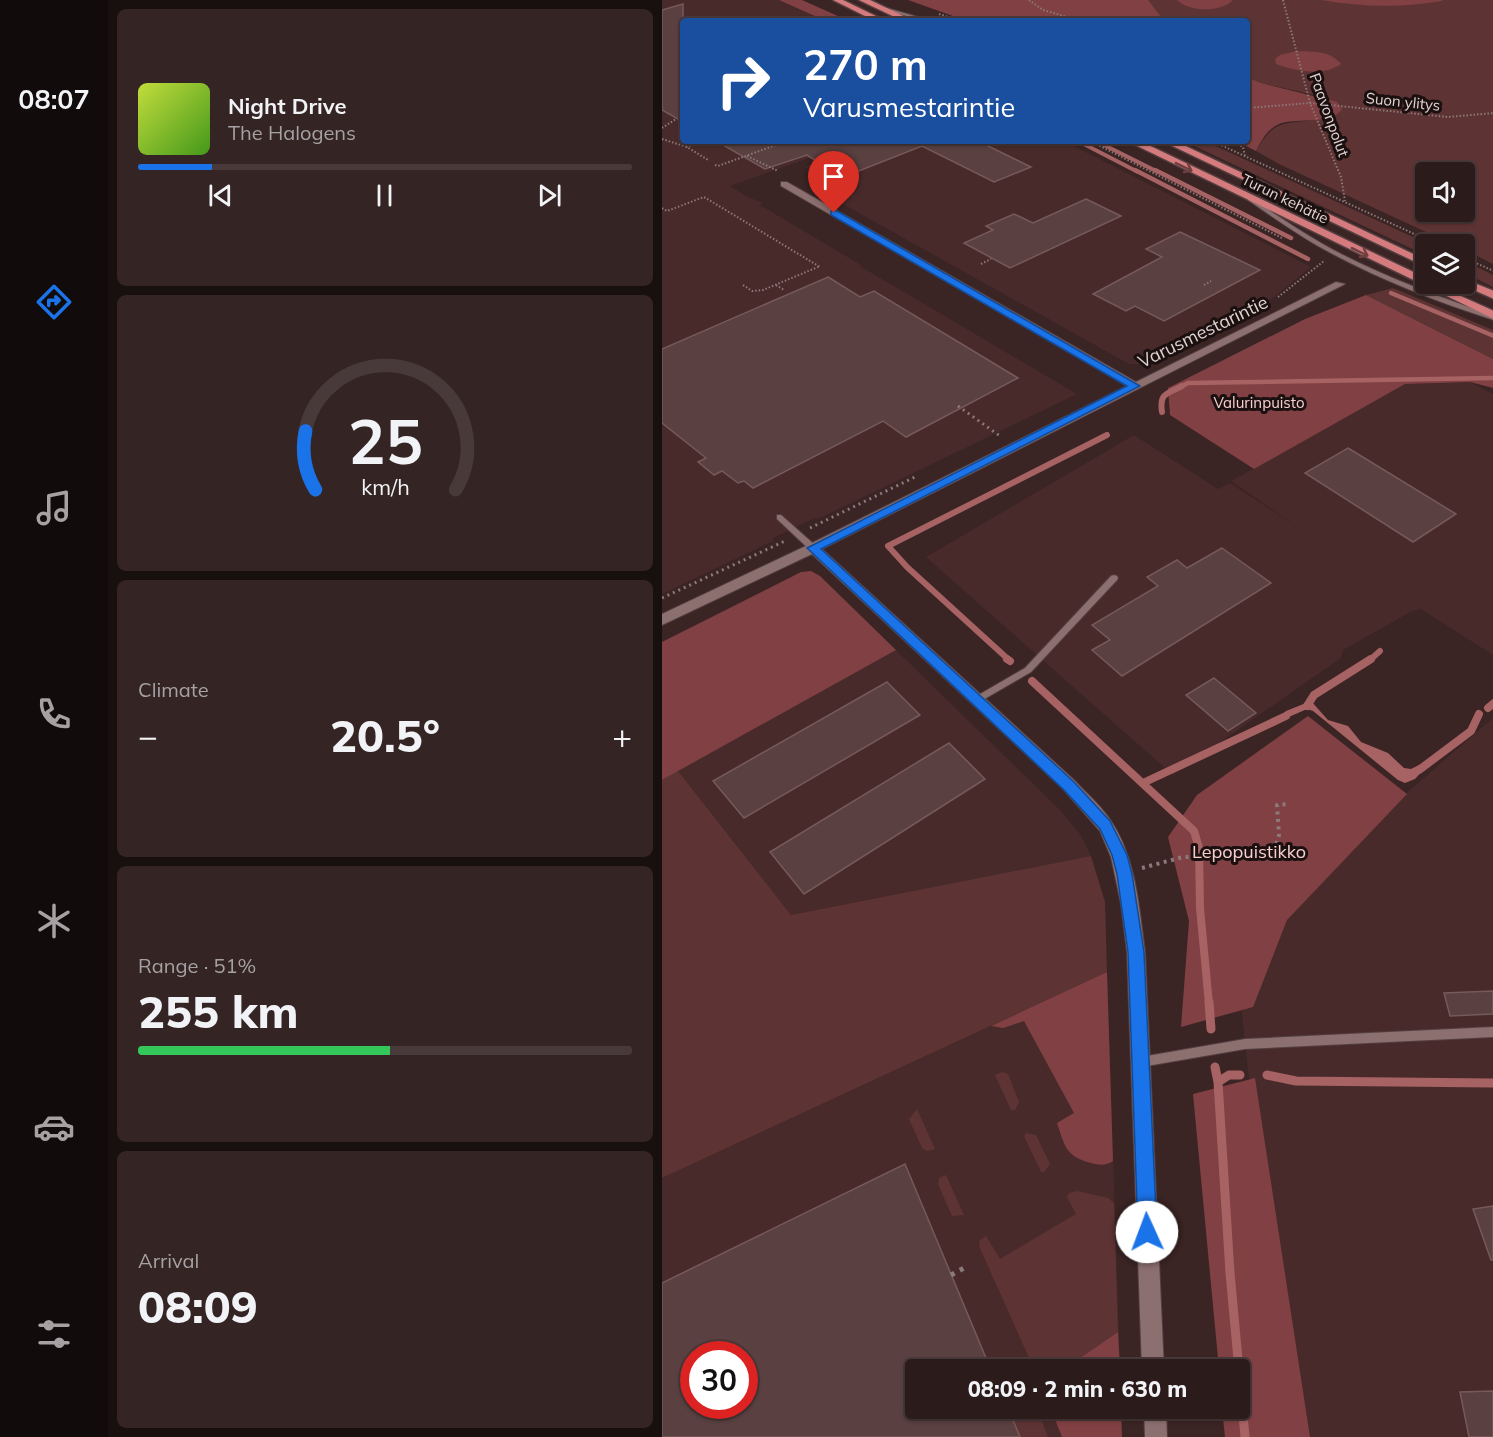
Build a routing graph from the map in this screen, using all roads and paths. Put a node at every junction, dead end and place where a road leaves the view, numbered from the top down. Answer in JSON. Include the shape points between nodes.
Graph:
{"nodes":[{"id":1,"x":837,"y":0,"type":"edge"},
{"id":2,"x":863,"y":0,"type":"edge"},
{"id":3,"x":1029,"y":0,"type":"edge"},
{"id":4,"x":1283,"y":0,"type":"edge"},
{"id":5,"x":880,"y":7,"type":"junction"},
{"id":6,"x":876,"y":18,"type":"edge"},
{"id":7,"x":904,"y":18,"type":"edge"},
{"id":8,"x":919,"y":18,"type":"edge"},
{"id":9,"x":1072,"y":18,"type":"edge"},
{"id":10,"x":1310,"y":103,"type":"junction"},
{"id":11,"x":1250,"y":108,"type":"edge"},
{"id":12,"x":1493,"y":113,"type":"edge"},
{"id":13,"x":676,"y":119,"type":"dead end"},
{"id":14,"x":662,"y":128,"type":"edge"},
{"id":15,"x":662,"y":140,"type":"edge"},
{"id":16,"x":694,"y":144,"type":"edge"},
{"id":17,"x":779,"y":144,"type":"edge"},
{"id":18,"x":1096,"y":144,"type":"edge"},
{"id":19,"x":1138,"y":144,"type":"edge"},
{"id":20,"x":1173,"y":144,"type":"edge"},
{"id":21,"x":1219,"y":144,"type":"edge"},
{"id":22,"x":1237,"y":144,"type":"edge"},
{"id":23,"x":685,"y":147,"type":"junction"},
{"id":24,"x":747,"y":156,"type":"junction"},
{"id":25,"x":1245,"y":156,"type":"junction"},
{"id":26,"x":708,"y":160,"type":"dead end"},
{"id":27,"x":716,"y":165,"type":"dead end"},
{"id":28,"x":778,"y":171,"type":"dead end"},
{"id":29,"x":784,"y":184,"type":"dead end"},
{"id":30,"x":1250,"y":199,"type":"junction"},
{"id":31,"x":1345,"y":202,"type":"junction"},
{"id":32,"x":662,"y":208,"type":"edge"},
{"id":33,"x":1415,"y":234,"type":"edge"},
{"id":34,"x":1282,"y":238,"type":"dead end"},
{"id":35,"x":1314,"y":255,"type":"dead end"},
{"id":36,"x":991,"y":259,"type":"dead end"},
{"id":37,"x":1415,"y":259,"type":"edge"},
{"id":38,"x":1475,"y":263,"type":"edge"},
{"id":39,"x":981,"y":264,"type":"dead end"},
{"id":40,"x":1493,"y":271,"type":"edge"},
{"id":41,"x":1415,"y":278,"type":"edge"},
{"id":42,"x":1211,"y":281,"type":"dead end"},
{"id":43,"x":776,"y":284,"type":"junction"},
{"id":44,"x":1340,"y":284,"type":"dead end"},
{"id":45,"x":743,"y":285,"type":"dead end"},
{"id":46,"x":1204,"y":285,"type":"dead end"},
{"id":47,"x":1475,"y":287,"type":"edge"},
{"id":48,"x":784,"y":290,"type":"dead end"},
{"id":49,"x":1448,"y":294,"type":"edge"},
{"id":50,"x":1493,"y":296,"type":"edge"},
{"id":51,"x":1274,"y":300,"type":"dead end"},
{"id":52,"x":1493,"y":317,"type":"edge"},
{"id":53,"x":1135,"y":386,"type":"junction"},
{"id":54,"x":958,"y":406,"type":"dead end"},
{"id":55,"x":1010,"y":431,"type":"dead end"},
{"id":56,"x":1000,"y":436,"type":"junction"},
{"id":57,"x":989,"y":441,"type":"dead end"},
{"id":58,"x":925,"y":472,"type":"dead end"},
{"id":59,"x":779,"y":517,"type":"dead end"},
{"id":60,"x":798,"y":534,"type":"junction"},
{"id":61,"x":813,"y":548,"type":"junction"},
{"id":62,"x":1114,"y":578,"type":"dead end"},
{"id":63,"x":662,"y":598,"type":"edge"},
{"id":64,"x":662,"y":620,"type":"edge"},
{"id":65,"x":978,"y":699,"type":"junction"},
{"id":66,"x":1288,"y":804,"type":"dead end"},
{"id":67,"x":1124,"y":874,"type":"junction"},
{"id":68,"x":1493,"y":1032,"type":"edge"},
{"id":69,"x":1140,"y":1062,"type":"junction"},
{"id":70,"x":966,"y":1267,"type":"dead end"},
{"id":71,"x":951,"y":1275,"type":"dead end"},
{"id":72,"x":1153,"y":1359,"type":"edge"},
{"id":73,"x":1155,"y":1419,"type":"edge"},
{"id":74,"x":1156,"y":1437,"type":"edge"}],
"edges":[{"from":1,"to":6,"type":"highway"},
{"from":2,"to":5,"type":"highway"},
{"from":3,"to":9,"type":"path"},
{"from":4,"to":10,"type":"path","name":"Paavonpolut"},
{"from":5,"to":7,"type":"highway"},
{"from":5,"to":8,"type":"lane"},
{"from":10,"to":11,"type":"path","name":"Suon ylitys"},
{"from":10,"to":12,"type":"path","name":"Suon ylitys","via":[[1448,117]]},
{"from":10,"to":31,"type":"path","name":"Paavonpolut","via":[[1341,177]]},
{"from":13,"to":14,"type":"path"},
{"from":15,"to":23,"type":"path"},
{"from":16,"to":23,"type":"path"},
{"from":17,"to":24,"type":"path"},
{"from":18,"to":34,"type":"path"},
{"from":19,"to":30,"type":"highway","name":"Turun kehätie","one_way":true},
{"from":20,"to":37,"type":"highway","name":"Turun kehätie"},
{"from":21,"to":25,"type":"path"},
{"from":22,"to":25,"type":"path","via":[[1243,147]]},
{"from":23,"to":26,"type":"path"},
{"from":24,"to":27,"type":"path"},
{"from":24,"to":28,"type":"path"},
{"from":25,"to":31,"type":"path"},
{"from":29,"to":53,"type":"street"},
{"from":30,"to":41,"type":"highway","name":"Turun kehätie","one_way":true},
{"from":30,"to":52,"type":"lane","via":[[1319,244],[1364,267],[1414,290]]},
{"from":31,"to":33,"type":"path"},
{"from":32,"to":43,"type":"path","via":[[667,211],[704,197],[819,267]]},
{"from":35,"to":51,"type":"path","via":[[1325,260]]},
{"from":36,"to":39,"type":"path"},
{"from":38,"to":40,"type":"path"},
{"from":42,"to":46,"type":"path"},
{"from":43,"to":45,"type":"path","via":[[752,291]]},
{"from":43,"to":48,"type":"path"},
{"from":44,"to":53,"type":"street","name":"Varusmestarintie"},
{"from":47,"to":50,"type":"highway"},
{"from":49,"to":52,"type":"highway","name":"Turun kehätie"},
{"from":53,"to":61,"type":"street","name":"Varusmestarintie"},
{"from":54,"to":56,"type":"path"},
{"from":55,"to":56,"type":"path"},
{"from":56,"to":57,"type":"path"},
{"from":58,"to":60,"type":"path"},
{"from":59,"to":60,"type":"lane"},
{"from":60,"to":61,"type":"lane"},
{"from":60,"to":63,"type":"path"},
{"from":61,"to":64,"type":"street","name":"Varusmestarintie"},
{"from":61,"to":65,"type":"street"},
{"from":62,"to":65,"type":"lane","via":[[1028,670]]},
{"from":65,"to":67,"type":"street","via":[[1105,825]]},
{"from":66,"to":67,"type":"path","via":[[1277,804],[1279,826],[1274,852],[1264,856],[1183,857]]},
{"from":67,"to":69,"type":"street","via":[[1136,952]]},
{"from":68,"to":69,"type":"lane","via":[[1245,1044]]},
{"from":69,"to":72,"type":"street"},
{"from":70,"to":71,"type":"path"},
{"from":73,"to":74,"type":"street"}]}
